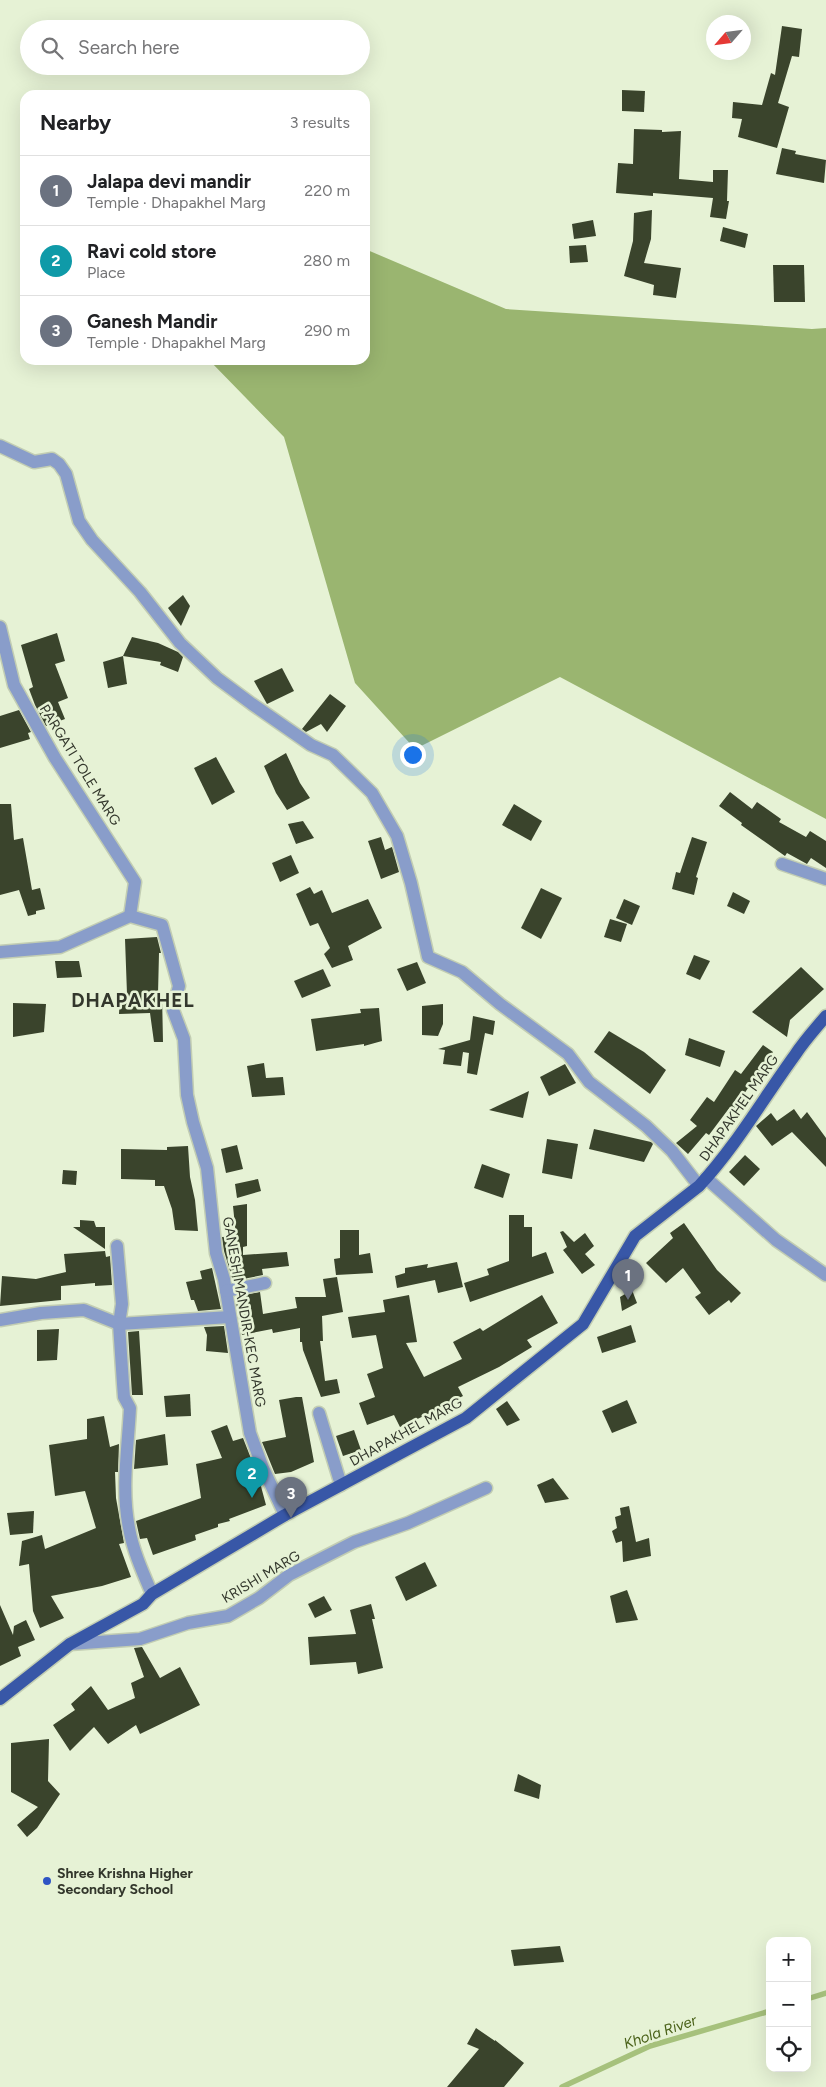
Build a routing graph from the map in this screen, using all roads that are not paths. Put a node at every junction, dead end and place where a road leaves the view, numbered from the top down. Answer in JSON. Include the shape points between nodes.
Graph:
{"nodes":[{"id":1,"x":0,"y":446,"type":"edge"},
{"id":2,"x":0,"y":627,"type":"edge"},
{"id":3,"x":782,"y":864,"type":"dead end"},
{"id":4,"x":826,"y":879,"type":"edge"},
{"id":5,"x":130,"y":916,"type":"junction"},
{"id":6,"x":0,"y":952,"type":"edge"},
{"id":7,"x":826,"y":1016,"type":"edge"},
{"id":8,"x":703,"y":1182,"type":"junction"},
{"id":9,"x":118,"y":1246,"type":"dead end"},
{"id":10,"x":826,"y":1275,"type":"edge"},
{"id":11,"x":265,"y":1283,"type":"dead end"},
{"id":12,"x":226,"y":1291,"type":"junction"},
{"id":13,"x":230,"y":1317,"type":"junction"},
{"id":14,"x":0,"y":1320,"type":"edge"},
{"id":15,"x":118,"y":1324,"type":"junction"},
{"id":16,"x":319,"y":1413,"type":"dead end"},
{"id":17,"x":341,"y":1485,"type":"junction"},
{"id":18,"x":486,"y":1488,"type":"dead end"},
{"id":19,"x":285,"y":1515,"type":"junction"},
{"id":20,"x":152,"y":1594,"type":"junction"},
{"id":21,"x":70,"y":1644,"type":"junction"},
{"id":22,"x":0,"y":1699,"type":"edge"}],
"edges":[{"from":1,"to":8,"type":"street","via":[[34,462],[52,459],[59,464],[66,474],[79,520],[92,540],[140,592],[180,643],[217,678],[252,704],[311,745],[333,754],[372,793],[397,836],[428,957],[462,972],[568,1054],[590,1082],[646,1126]]},
{"from":2,"to":5,"type":"street","name":"PARGATI TOLE MARG","via":[[14,685],[55,758],[135,882]]},
{"from":3,"to":4,"type":"street"},
{"from":5,"to":6,"type":"street","via":[[60,947]]},
{"from":5,"to":12,"type":"street","name":"GANESH MANDIR-KEC MARG","via":[[162,925],[174,964],[179,986],[173,1010],[184,1039],[187,1095],[207,1168],[216,1253]]},
{"from":7,"to":8,"type":"main road","name":"DHAPAKHEL MARG"},
{"from":8,"to":10,"type":"street"},
{"from":8,"to":17,"type":"main road","name":"DHAPAKHEL MARG","via":[[635,1236],[584,1324],[466,1418]]},
{"from":9,"to":15,"type":"street","via":[[122,1304]]},
{"from":11,"to":12,"type":"street"},
{"from":12,"to":13,"type":"street","name":"GANESH MANDIR-KEC MARG"},
{"from":13,"to":15,"type":"street"},
{"from":13,"to":19,"type":"street","name":"GANESH MANDIR-KEC MARG","via":[[250,1433]]},
{"from":14,"to":15,"type":"street","via":[[84,1310]]},
{"from":15,"to":20,"type":"street","via":[[124,1397],[130,1408],[125,1490],[129,1528]]},
{"from":16,"to":17,"type":"street"},
{"from":17,"to":19,"type":"main road","name":"DHAPAKHEL MARG"},
{"from":18,"to":21,"type":"street","name":"KRISHI MARG","via":[[346,1546],[289,1575],[228,1616],[188,1623],[140,1638]]},
{"from":19,"to":20,"type":"main road","name":"DHAPAKHEL MARG"},
{"from":20,"to":21,"type":"main road","name":"DHAPAKHEL MARG","via":[[143,1604]]},
{"from":21,"to":22,"type":"main road","name":"DHAPAKHEL MARG"}]}
